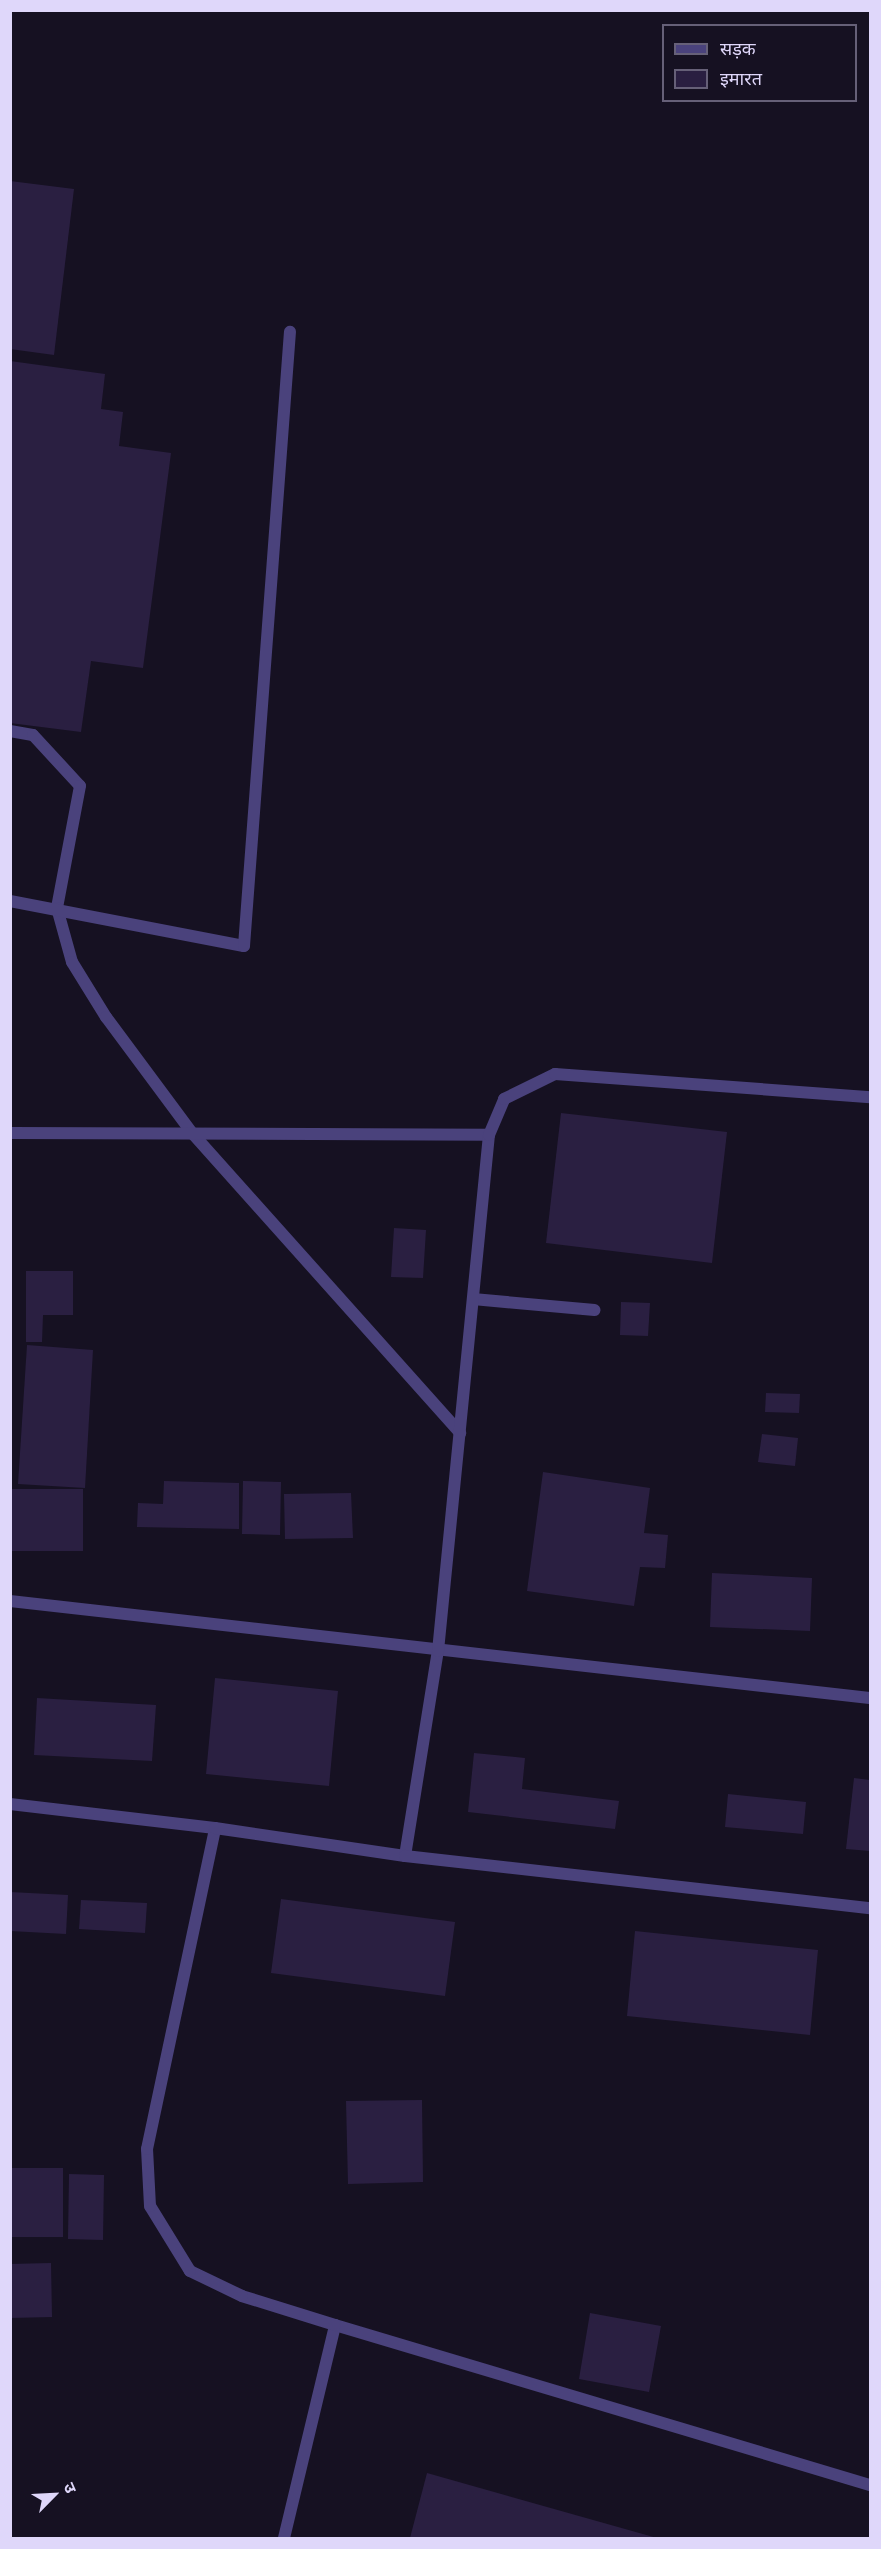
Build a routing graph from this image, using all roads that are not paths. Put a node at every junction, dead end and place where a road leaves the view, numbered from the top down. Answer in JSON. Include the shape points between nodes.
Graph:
{"nodes":[{"id":1,"x":290,"y":332,"type":"dead end"},
{"id":2,"x":10,"y":731,"type":"edge"},
{"id":3,"x":10,"y":901,"type":"edge"},
{"id":4,"x":57,"y":908,"type":"junction"},
{"id":5,"x":870,"y":1097,"type":"edge"},
{"id":6,"x":10,"y":1133,"type":"edge"},
{"id":7,"x":193,"y":1134,"type":"junction"},
{"id":8,"x":489,"y":1135,"type":"junction"},
{"id":9,"x":473,"y":1299,"type":"junction"},
{"id":10,"x":596,"y":1310,"type":"dead end"},
{"id":11,"x":459,"y":1433,"type":"junction"},
{"id":12,"x":10,"y":1601,"type":"edge"},
{"id":13,"x":438,"y":1651,"type":"junction"},
{"id":14,"x":870,"y":1698,"type":"edge"},
{"id":15,"x":10,"y":1804,"type":"edge"},
{"id":16,"x":215,"y":1828,"type":"junction"},
{"id":17,"x":405,"y":1856,"type":"junction"},
{"id":18,"x":870,"y":1908,"type":"edge"},
{"id":19,"x":335,"y":2325,"type":"junction"},
{"id":20,"x":870,"y":2485,"type":"edge"},
{"id":21,"x":284,"y":2538,"type":"edge"}],
"edges":[{"from":1,"to":4,"type":"street","via":[[244,946]]},
{"from":2,"to":4,"type":"street","via":[[33,735],[80,786]]},
{"from":3,"to":4,"type":"street"},
{"from":4,"to":7,"type":"street","via":[[72,962]]},
{"from":5,"to":8,"type":"street","via":[[555,1074],[504,1099]]},
{"from":6,"to":7,"type":"street"},
{"from":7,"to":8,"type":"street"},
{"from":7,"to":11,"type":"street"},
{"from":8,"to":9,"type":"street"},
{"from":9,"to":10,"type":"street"},
{"from":9,"to":11,"type":"street"},
{"from":11,"to":13,"type":"street"},
{"from":12,"to":13,"type":"street"},
{"from":13,"to":14,"type":"street"},
{"from":13,"to":17,"type":"street"},
{"from":15,"to":16,"type":"street"},
{"from":16,"to":17,"type":"street"},
{"from":16,"to":19,"type":"street","via":[[147,2149],[150,2206],[190,2271],[242,2296]]},
{"from":17,"to":18,"type":"street"},
{"from":19,"to":20,"type":"street"},
{"from":19,"to":21,"type":"street"}]}
